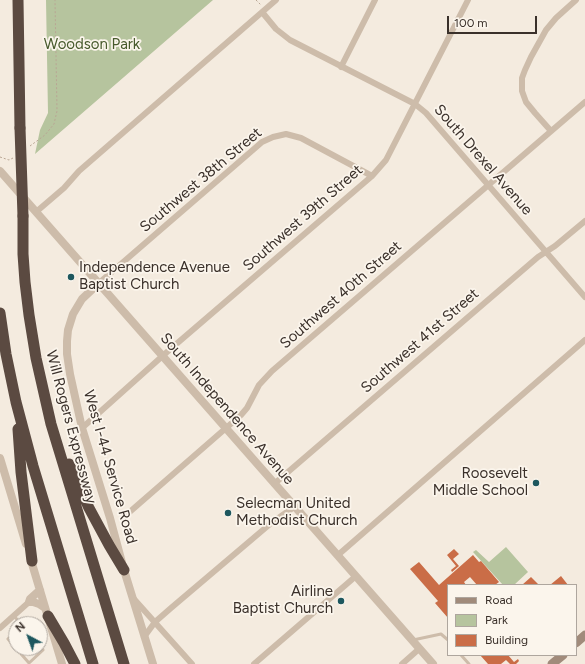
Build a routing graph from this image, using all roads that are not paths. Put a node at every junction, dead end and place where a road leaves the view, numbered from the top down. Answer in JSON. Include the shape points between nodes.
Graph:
{"nodes":[{"id":1,"x":18,"y":0,"type":"edge"},
{"id":2,"x":276,"y":0,"type":"edge"},
{"id":3,"x":375,"y":0,"type":"edge"},
{"id":4,"x":468,"y":0,"type":"edge"},
{"id":5,"x":576,"y":0,"type":"edge"},
{"id":6,"x":263,"y":11,"type":"junction"},
{"id":7,"x":341,"y":67,"type":"junction"},
{"id":8,"x":585,"y":102,"type":"edge"},
{"id":9,"x":414,"y":104,"type":"junction"},
{"id":10,"x":551,"y":131,"type":"junction"},
{"id":11,"x":0,"y":171,"type":"edge"},
{"id":12,"x":372,"y":176,"type":"junction"},
{"id":13,"x":488,"y":184,"type":"junction"},
{"id":14,"x":36,"y":212,"type":"junction"},
{"id":15,"x":585,"y":220,"type":"edge"},
{"id":16,"x":546,"y":252,"type":"junction"},
{"id":17,"x":99,"y":283,"type":"junction"},
{"id":18,"x":585,"y":297,"type":"edge"},
{"id":19,"x":0,"y":313,"type":"edge"},
{"id":20,"x":585,"y":340,"type":"edge"},
{"id":21,"x":162,"y":356,"type":"junction"},
{"id":22,"x":16,"y":402,"type":"junction"},
{"id":23,"x":51,"y":424,"type":"junction"},
{"id":24,"x":82,"y":428,"type":"junction"},
{"id":25,"x":226,"y":429,"type":"junction"},
{"id":26,"x":0,"y":458,"type":"edge"},
{"id":27,"x":274,"y":484,"type":"junction"},
{"id":28,"x":294,"y":506,"type":"junction"},
{"id":29,"x":125,"y":516,"type":"dead end"},
{"id":30,"x":338,"y":556,"type":"junction"},
{"id":31,"x":32,"y":561,"type":"junction"},
{"id":32,"x":124,"y":570,"type":"junction"},
{"id":33,"x":356,"y":576,"type":"junction"},
{"id":34,"x":40,"y":590,"type":"junction"},
{"id":35,"x":132,"y":596,"type":"junction"},
{"id":36,"x":29,"y":602,"type":"junction"},
{"id":37,"x":46,"y":612,"type":"junction"},
{"id":38,"x":14,"y":616,"type":"edge"},
{"id":39,"x":8,"y":621,"type":"edge"},
{"id":40,"x":155,"y":622,"type":"junction"},
{"id":41,"x":0,"y":628,"type":"edge"},
{"id":42,"x":585,"y":636,"type":"edge"},
{"id":43,"x":144,"y":637,"type":"junction"},
{"id":44,"x":447,"y":639,"type":"edge"},
{"id":45,"x":412,"y":640,"type":"junction"},
{"id":46,"x":577,"y":642,"type":"edge"},
{"id":47,"x":419,"y":649,"type":"junction"},
{"id":48,"x":23,"y":656,"type":"edge"},
{"id":49,"x":37,"y":656,"type":"edge"},
{"id":50,"x":462,"y":656,"type":"edge"},
{"id":51,"x":561,"y":656,"type":"edge"},
{"id":52,"x":62,"y":664,"type":"edge"},
{"id":53,"x":75,"y":664,"type":"edge"},
{"id":54,"x":93,"y":664,"type":"edge"},
{"id":55,"x":124,"y":664,"type":"edge"},
{"id":56,"x":153,"y":664,"type":"edge"},
{"id":57,"x":192,"y":664,"type":"edge"},
{"id":58,"x":254,"y":664,"type":"edge"},
{"id":59,"x":402,"y":664,"type":"edge"},
{"id":60,"x":433,"y":664,"type":"edge"},
{"id":61,"x":469,"y":664,"type":"edge"},
{"id":62,"x":552,"y":664,"type":"edge"}],
"edges":[{"from":1,"to":23,"type":"highway","name":"Will Rogers Expressway","bridge":true,"via":[[23,254],[36,358]]},
{"from":2,"to":6,"type":"street"},
{"from":3,"to":7,"type":"street"},
{"from":4,"to":9,"type":"street","name":"Southwest 39th Street"},
{"from":5,"to":10,"type":"street","via":[[546,30],[522,78],[522,91],[526,102]]},
{"from":6,"to":7,"type":"street","name":"South Drexel Avenue","via":[[276,29],[290,40]]},
{"from":6,"to":14,"type":"street","via":[[79,171]]},
{"from":7,"to":9,"type":"street","name":"South Drexel Avenue"},
{"from":8,"to":10,"type":"street","name":"Southwest 40th Street"},
{"from":9,"to":12,"type":"street","name":"Southwest 39th Street","via":[[386,160]]},
{"from":9,"to":13,"type":"street","name":"South Drexel Avenue","via":[[429,116]]},
{"from":10,"to":13,"type":"street","name":"Southwest 40th Street"},
{"from":11,"to":14,"type":"street","name":"South Independence Avenue"},
{"from":12,"to":17,"type":"street","name":"Southwest 38th Street","via":[[301,138],[286,134],[273,137],[262,142]]},
{"from":12,"to":21,"type":"street","name":"Southwest 39th Street"},
{"from":13,"to":16,"type":"street","name":"South Drexel Avenue"},
{"from":13,"to":25,"type":"street","name":"Southwest 40th Street","via":[[268,375],[241,416]]},
{"from":14,"to":17,"type":"street","name":"South Independence Avenue"},
{"from":15,"to":16,"type":"street","name":"Southwest 41st Street"},
{"from":16,"to":18,"type":"street","name":"South Drexel Avenue"},
{"from":16,"to":27,"type":"street","name":"Southwest 41st Street"},
{"from":17,"to":21,"type":"street","name":"South Independence Avenue"},
{"from":17,"to":24,"type":"street","name":"West I-44 Service Road","via":[[76,307],[68,330],[67,354]]},
{"from":19,"to":22,"type":"highway"},
{"from":20,"to":30,"type":"street"},
{"from":21,"to":24,"type":"street","name":"Southwest 39th Street"},
{"from":21,"to":25,"type":"street","name":"South Independence Avenue"},
{"from":22,"to":31,"type":"highway","via":[[21,472]]},
{"from":22,"to":54,"type":"highway"},
{"from":23,"to":32,"type":"highway","via":[[89,508]]},
{"from":23,"to":55,"type":"highway","name":"Will Rogers Expressway"},
{"from":24,"to":32,"type":"street","name":"West I-44 Service Road"},
{"from":25,"to":27,"type":"street","name":"South Independence Avenue"},
{"from":25,"to":29,"type":"street","name":"Southwest 40th Street"},
{"from":26,"to":31,"type":"street"},
{"from":27,"to":28,"type":"street","name":"South Independence Avenue"},
{"from":28,"to":30,"type":"street","name":"South Independence Avenue"},
{"from":28,"to":40,"type":"street"},
{"from":30,"to":33,"type":"street","name":"South Independence Avenue"},
{"from":31,"to":34,"type":"street"},
{"from":32,"to":35,"type":"street","name":"West I-44 Service Road"},
{"from":33,"to":45,"type":"street","name":"South Independence Avenue"},
{"from":33,"to":58,"type":"street"},
{"from":34,"to":36,"type":"street"},
{"from":34,"to":37,"type":"street"},
{"from":35,"to":40,"type":"street"},
{"from":35,"to":43,"type":"street","name":"West I-44 Service Road"},
{"from":36,"to":37,"type":"street","via":[[39,604]]},
{"from":36,"to":38,"type":"street"},
{"from":37,"to":52,"type":"street"},
{"from":37,"to":53,"type":"highway"},
{"from":39,"to":41,"type":"street"},
{"from":40,"to":43,"type":"street"},
{"from":40,"to":57,"type":"street"},
{"from":42,"to":46,"type":"main road"},
{"from":43,"to":56,"type":"street","name":"West I-44 Service Road"},
{"from":44,"to":45,"type":"lane","via":[[441,634]]},
{"from":45,"to":47,"type":"street","name":"South Independence Avenue"},
{"from":47,"to":59,"type":"street"},
{"from":47,"to":60,"type":"street","name":"South Independence Avenue"},
{"from":48,"to":49,"type":"lane","via":[[29,663]]},
{"from":50,"to":61,"type":"lane"},
{"from":51,"to":62,"type":"main road"}]}
